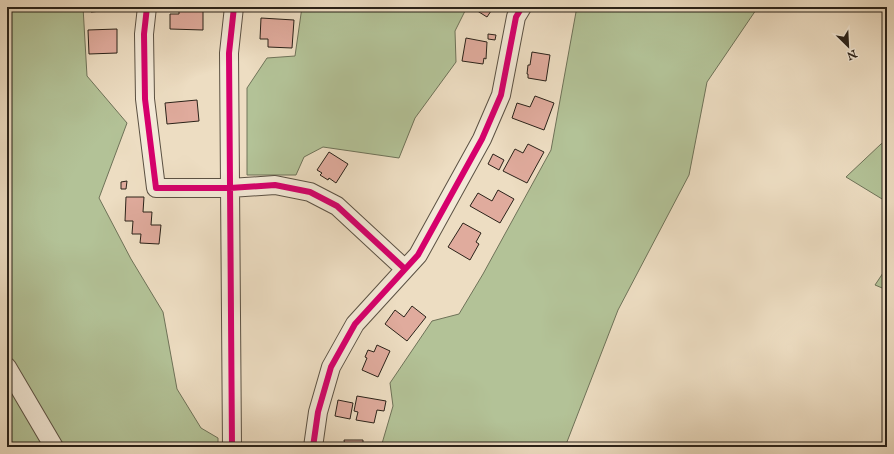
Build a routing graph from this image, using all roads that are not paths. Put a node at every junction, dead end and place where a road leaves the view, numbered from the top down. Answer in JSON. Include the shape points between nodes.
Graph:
{"nodes":[{"id":1,"x":147,"y":7,"type":"edge"},
{"id":2,"x":234,"y":7,"type":"edge"},
{"id":3,"x":522,"y":7,"type":"edge"},
{"id":4,"x":230,"y":188,"type":"junction"},
{"id":5,"x":405,"y":269,"type":"junction"},
{"id":6,"x":7,"y":367,"type":"edge"},
{"id":7,"x":54,"y":447,"type":"edge"},
{"id":8,"x":232,"y":447,"type":"edge"},
{"id":9,"x":312,"y":447,"type":"edge"}],
"edges":[{"from":1,"to":4,"type":"street","via":[[144,34],[145,99],[156,188]]},
{"from":2,"to":4,"type":"street","via":[[229,53]]},
{"from":3,"to":5,"type":"street","via":[[516,17],[502,95],[485,133],[418,255]]},
{"from":4,"to":5,"type":"street","via":[[275,185],[310,192],[337,206]]},
{"from":4,"to":8,"type":"street"},
{"from":5,"to":9,"type":"street","via":[[356,324],[331,367],[318,412]]},
{"from":6,"to":7,"type":"street"}]}
